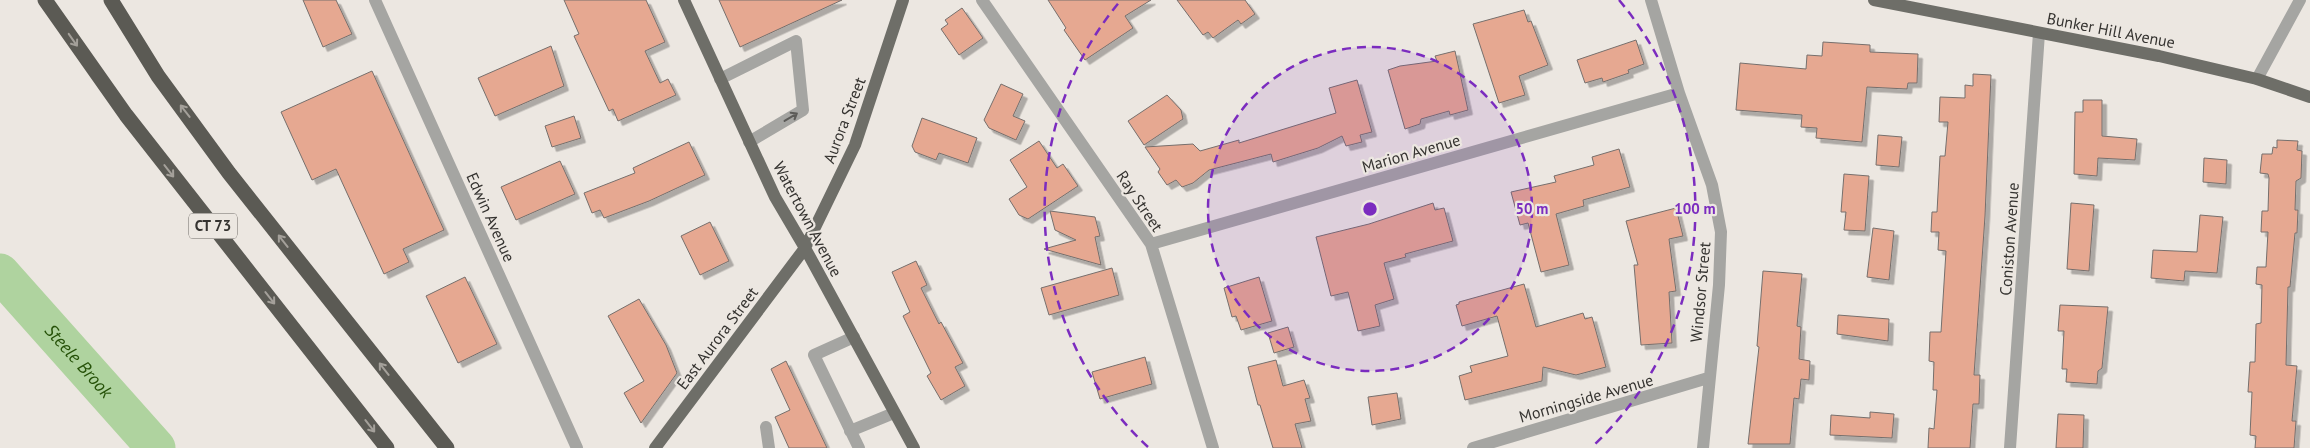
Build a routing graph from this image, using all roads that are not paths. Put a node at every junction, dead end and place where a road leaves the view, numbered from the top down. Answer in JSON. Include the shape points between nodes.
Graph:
{"nodes":[{"id":1,"x":45,"y":0,"type":"edge"},
{"id":2,"x":111,"y":0,"type":"edge"},
{"id":3,"x":375,"y":0,"type":"edge"},
{"id":4,"x":684,"y":0,"type":"edge"},
{"id":5,"x":903,"y":0,"type":"edge"},
{"id":6,"x":982,"y":0,"type":"edge"},
{"id":7,"x":1651,"y":0,"type":"edge"},
{"id":8,"x":1874,"y":0,"type":"edge"},
{"id":9,"x":2300,"y":0,"type":"edge"},
{"id":10,"x":2039,"y":33,"type":"junction"},
{"id":11,"x":720,"y":79,"type":"junction"},
{"id":12,"x":2257,"y":79,"type":"junction"},
{"id":13,"x":1679,"y":93,"type":"junction"},
{"id":14,"x":2310,"y":97,"type":"edge"},
{"id":15,"x":750,"y":142,"type":"junction"},
{"id":16,"x":1151,"y":244,"type":"junction"},
{"id":17,"x":805,"y":248,"type":"junction"},
{"id":18,"x":854,"y":337,"type":"junction"},
{"id":19,"x":1708,"y":378,"type":"junction"},
{"id":20,"x":894,"y":413,"type":"junction"},
{"id":21,"x":766,"y":426,"type":"dead end"},
{"id":22,"x":850,"y":431,"type":"junction"},
{"id":23,"x":388,"y":448,"type":"edge"},
{"id":24,"x":447,"y":448,"type":"edge"},
{"id":25,"x":577,"y":448,"type":"edge"},
{"id":26,"x":655,"y":448,"type":"edge"},
{"id":27,"x":769,"y":448,"type":"edge"},
{"id":28,"x":859,"y":448,"type":"edge"},
{"id":29,"x":914,"y":448,"type":"edge"},
{"id":30,"x":1213,"y":448,"type":"edge"},
{"id":31,"x":1473,"y":448,"type":"edge"},
{"id":32,"x":1703,"y":448,"type":"edge"},
{"id":33,"x":2010,"y":448,"type":"edge"}],
"edges":[{"from":1,"to":23,"type":"highway","number":"CT 73","one_way":true,"via":[[126,115]]},
{"from":24,"to":2,"type":"highway","number":"CT 73","one_way":true,"via":[[229,173],[158,76]]},
{"from":3,"to":25,"type":"street","name":"Edwin Avenue"},
{"from":4,"to":11,"type":"main road","name":"Watertown Avenue"},
{"from":5,"to":17,"type":"main road","name":"Aurora Street","via":[[855,145]]},
{"from":6,"to":16,"type":"street","name":"Ray Street"},
{"from":7,"to":13,"type":"street","name":"Windsor Street"},
{"from":8,"to":10,"type":"main road","name":"Bunker Hill Avenue"},
{"from":9,"to":12,"type":"street"},
{"from":10,"to":12,"type":"main road","name":"Bunker Hill Avenue"},
{"from":10,"to":33,"type":"street","name":"Coniston Avenue"},
{"from":11,"to":15,"type":"main road","name":"Watertown Avenue"},
{"from":15,"to":11,"type":"street","one_way":true,"via":[[803,110],[796,41]]},
{"from":12,"to":14,"type":"main road","name":"Bunker Hill Avenue"},
{"from":13,"to":16,"type":"street","name":"Marion Avenue"},
{"from":13,"to":19,"type":"street","name":"Windsor Street","via":[[1712,185],[1722,232]]},
{"from":15,"to":17,"type":"main road","name":"Watertown Avenue","via":[[775,197]]},
{"from":16,"to":30,"type":"street","name":"Ray Street"},
{"from":17,"to":18,"type":"main road","name":"Watertown Avenue"},
{"from":17,"to":26,"type":"main road","name":"East Aurora Street"},
{"from":18,"to":20,"type":"main road","name":"Watertown Avenue"},
{"from":18,"to":22,"type":"street","via":[[814,356]]},
{"from":19,"to":31,"type":"street","name":"Morningside Avenue"},
{"from":19,"to":32,"type":"street","name":"Windsor Street"},
{"from":20,"to":22,"type":"street"},
{"from":20,"to":29,"type":"main road","name":"Watertown Avenue"},
{"from":21,"to":27,"type":"street"},
{"from":22,"to":28,"type":"street"}]}
